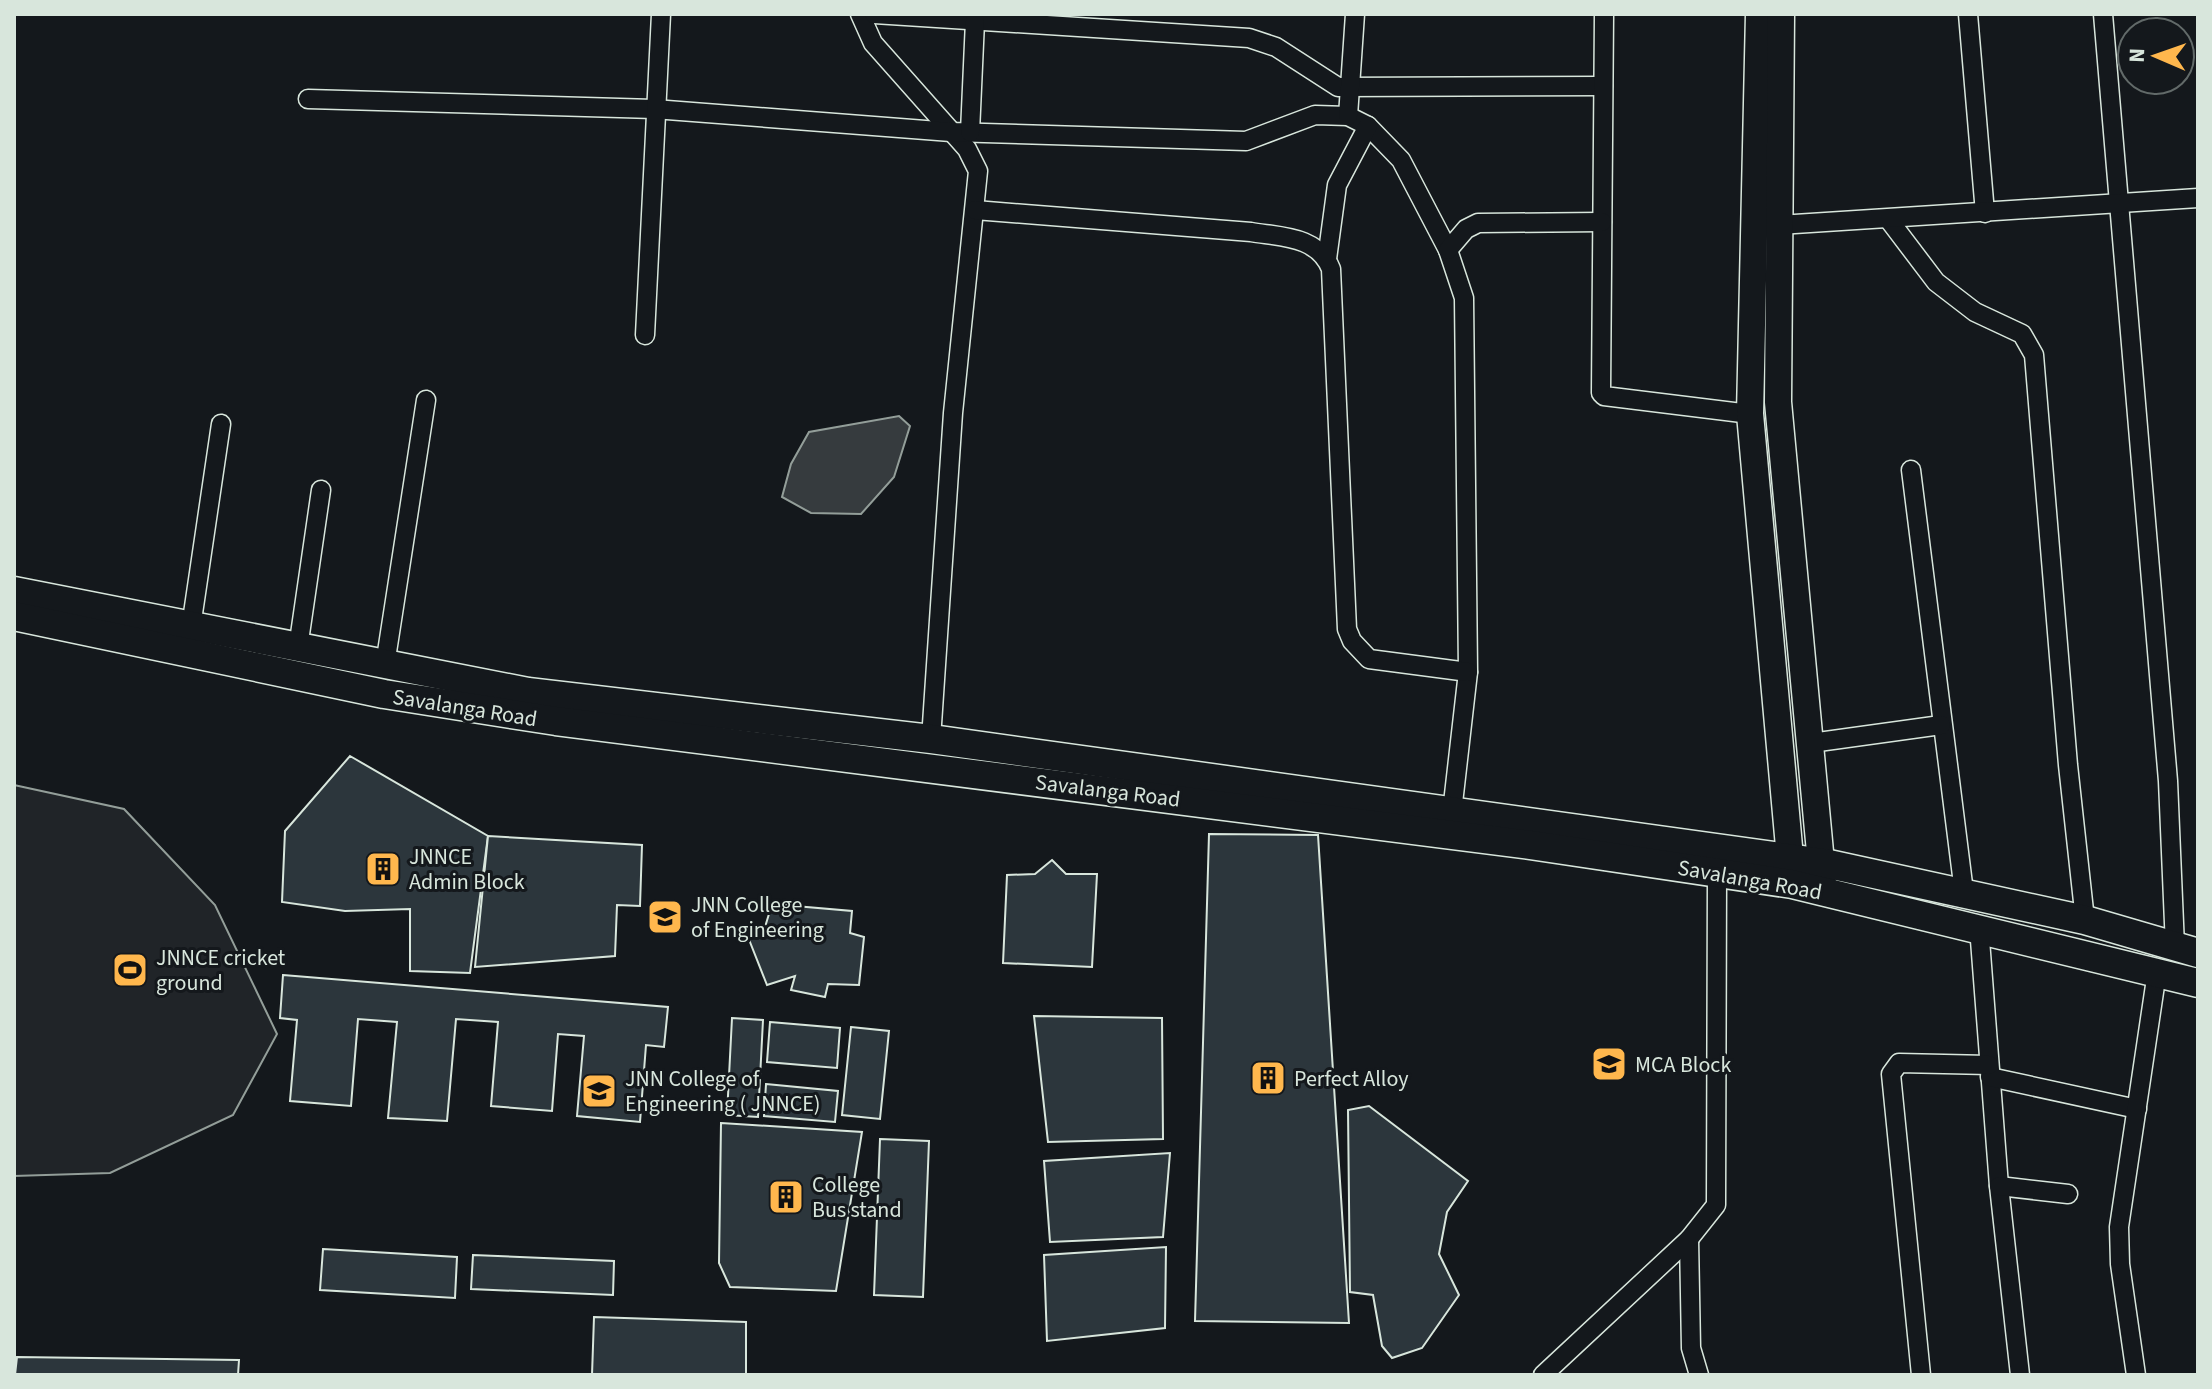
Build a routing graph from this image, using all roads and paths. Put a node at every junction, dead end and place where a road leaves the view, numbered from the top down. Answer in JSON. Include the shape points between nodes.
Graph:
{"nodes":[{"id":1,"x":661,"y":14,"type":"edge"},
{"id":2,"x":860,"y":14,"type":"edge"},
{"id":3,"x":874,"y":14,"type":"edge"},
{"id":4,"x":1355,"y":14,"type":"edge"},
{"id":5,"x":1604,"y":14,"type":"edge"},
{"id":6,"x":1759,"y":14,"type":"edge"},
{"id":7,"x":1781,"y":14,"type":"edge"},
{"id":8,"x":1968,"y":14,"type":"edge"},
{"id":9,"x":2103,"y":14,"type":"edge"},
{"id":10,"x":975,"y":21,"type":"junction"},
{"id":11,"x":1603,"y":86,"type":"junction"},
{"id":12,"x":1348,"y":87,"type":"junction"},
{"id":13,"x":308,"y":99,"type":"dead end"},
{"id":14,"x":654,"y":109,"type":"junction"},
{"id":15,"x":1348,"y":116,"type":"junction"},
{"id":16,"x":1368,"y":126,"type":"junction"},
{"id":17,"x":960,"y":132,"type":"junction"},
{"id":18,"x":2198,"y":198,"type":"edge"},
{"id":19,"x":2117,"y":204,"type":"junction"},
{"id":20,"x":975,"y":210,"type":"junction"},
{"id":21,"x":1985,"y":213,"type":"junction"},
{"id":22,"x":1889,"y":220,"type":"junction"},
{"id":23,"x":1602,"y":222,"type":"junction"},
{"id":24,"x":1779,"y":225,"type":"junction"},
{"id":25,"x":1448,"y":250,"type":"junction"},
{"id":26,"x":1327,"y":259,"type":"junction"},
{"id":27,"x":645,"y":335,"type":"dead end"},
{"id":28,"x":426,"y":400,"type":"dead end"},
{"id":29,"x":1750,"y":414,"type":"junction"},
{"id":30,"x":221,"y":424,"type":"dead end"},
{"id":31,"x":1911,"y":470,"type":"dead end"},
{"id":32,"x":321,"y":490,"type":"dead end"},
{"id":33,"x":14,"y":591,"type":"edge"},
{"id":34,"x":14,"y":616,"type":"edge"},
{"id":35,"x":191,"y":627,"type":"junction"},
{"id":36,"x":298,"y":648,"type":"junction"},
{"id":37,"x":385,"y":665,"type":"junction"},
{"id":38,"x":1468,"y":672,"type":"junction"},
{"id":39,"x":1941,"y":725,"type":"junction"},
{"id":40,"x":931,"y":739,"type":"junction"},
{"id":41,"x":1811,"y":743,"type":"junction"},
{"id":42,"x":1452,"y":812,"type":"junction"},
{"id":43,"x":1792,"y":871,"type":"junction"},
{"id":44,"x":1717,"y":873,"type":"junction"},
{"id":45,"x":1823,"y":877,"type":"junction"},
{"id":46,"x":1964,"y":892,"type":"junction"},
{"id":47,"x":2085,"y":920,"type":"junction"},
{"id":48,"x":1979,"y":927,"type":"junction"},
{"id":49,"x":2186,"y":950,"type":"edge"},
{"id":50,"x":2157,"y":972,"type":"junction"},
{"id":51,"x":2198,"y":983,"type":"edge"},
{"id":52,"x":1989,"y":1071,"type":"junction"},
{"id":53,"x":2137,"y":1109,"type":"junction"},
{"id":54,"x":1999,"y":1186,"type":"junction"},
{"id":55,"x":2068,"y":1194,"type":"dead end"},
{"id":56,"x":1689,"y":1239,"type":"junction"},
{"id":57,"x":1543,"y":1375,"type":"edge"},
{"id":58,"x":1699,"y":1375,"type":"edge"},
{"id":59,"x":1921,"y":1375,"type":"edge"},
{"id":60,"x":2020,"y":1375,"type":"edge"},
{"id":61,"x":2136,"y":1375,"type":"edge"}],
"edges":[{"from":1,"to":14,"type":"street"},
{"from":2,"to":17,"type":"street","via":[[873,43]]},
{"from":3,"to":10,"type":"street"},
{"from":4,"to":12,"type":"street"},
{"from":5,"to":11,"type":"street"},
{"from":6,"to":29,"type":"street"},
{"from":7,"to":24,"type":"street"},
{"from":8,"to":21,"type":"street"},
{"from":9,"to":19,"type":"street"},
{"from":10,"to":12,"type":"street","via":[[1249,38],[1276,47],[1329,84]]},
{"from":10,"to":17,"type":"street"},
{"from":11,"to":12,"type":"street"},
{"from":11,"to":23,"type":"street"},
{"from":12,"to":15,"type":"street"},
{"from":13,"to":14,"type":"street"},
{"from":14,"to":17,"type":"street"},
{"from":14,"to":27,"type":"street"},
{"from":15,"to":16,"type":"street"},
{"from":15,"to":17,"type":"street","via":[[1315,115],[1246,141]]},
{"from":16,"to":25,"type":"street","via":[[1401,160]]},
{"from":16,"to":26,"type":"street","via":[[1337,185]]},
{"from":17,"to":20,"type":"street","via":[[978,171]]},
{"from":18,"to":19,"type":"street"},
{"from":19,"to":21,"type":"street"},
{"from":19,"to":49,"type":"street"},
{"from":20,"to":26,"type":"street","via":[[1251,232],[1308,243]]},
{"from":20,"to":40,"type":"street","via":[[953,413]]},
{"from":21,"to":22,"type":"street"},
{"from":22,"to":24,"type":"street"},
{"from":22,"to":47,"type":"street","via":[[1936,282],[1983,317],[2022,334],[2034,355]]},
{"from":23,"to":25,"type":"street","via":[[1478,223]]},
{"from":23,"to":29,"type":"street","via":[[1601,393]]},
{"from":24,"to":41,"type":"street","via":[[1778,402]]},
{"from":25,"to":38,"type":"street","via":[[1464,298]]},
{"from":26,"to":38,"type":"street","via":[[1347,629],[1369,659]]},
{"from":28,"to":37,"type":"street"},
{"from":29,"to":43,"type":"street"},
{"from":30,"to":35,"type":"street"},
{"from":31,"to":39,"type":"street"},
{"from":32,"to":36,"type":"street"},
{"from":33,"to":35,"type":"main road","name":"Savalanga Road"},
{"from":34,"to":44,"type":"main road","name":"Savalanga Road","via":[[384,694],[556,721],[1483,838]]},
{"from":35,"to":36,"type":"main road","name":"Savalanga Road"},
{"from":36,"to":37,"type":"main road","name":"Savalanga Road"},
{"from":37,"to":40,"type":"main road","name":"Savalanga Road","via":[[528,692]]},
{"from":38,"to":42,"type":"street"},
{"from":39,"to":41,"type":"street"},
{"from":39,"to":46,"type":"street"},
{"from":40,"to":42,"type":"main road","name":"Savalanga Road"},
{"from":41,"to":45,"type":"street"},
{"from":42,"to":43,"type":"main road","name":"Savalanga Road"},
{"from":43,"to":44,"type":"main road","name":"Savalanga Road"},
{"from":43,"to":45,"type":"main road","name":"Savalanga Road"},
{"from":44,"to":56,"type":"street","via":[[1716,1205]]},
{"from":45,"to":46,"type":"main road","name":"Savalanga Road"},
{"from":45,"to":48,"type":"main road","name":"Savalanga Road"},
{"from":46,"to":47,"type":"main road","name":"Savalanga Road"},
{"from":47,"to":49,"type":"main road","name":"Savalanga Road"},
{"from":48,"to":50,"type":"main road","name":"Savalanga Road"},
{"from":48,"to":52,"type":"street"},
{"from":50,"to":51,"type":"main road","name":"Savalanga Road"},
{"from":50,"to":53,"type":"street"},
{"from":52,"to":53,"type":"street"},
{"from":52,"to":54,"type":"street"},
{"from":52,"to":59,"type":"street","via":[[1899,1063],[1891,1074]]},
{"from":53,"to":61,"type":"street","via":[[2119,1227]]},
{"from":54,"to":55,"type":"street"},
{"from":54,"to":60,"type":"street"},
{"from":56,"to":57,"type":"street"},
{"from":56,"to":58,"type":"street","via":[[1691,1348]]}]}
